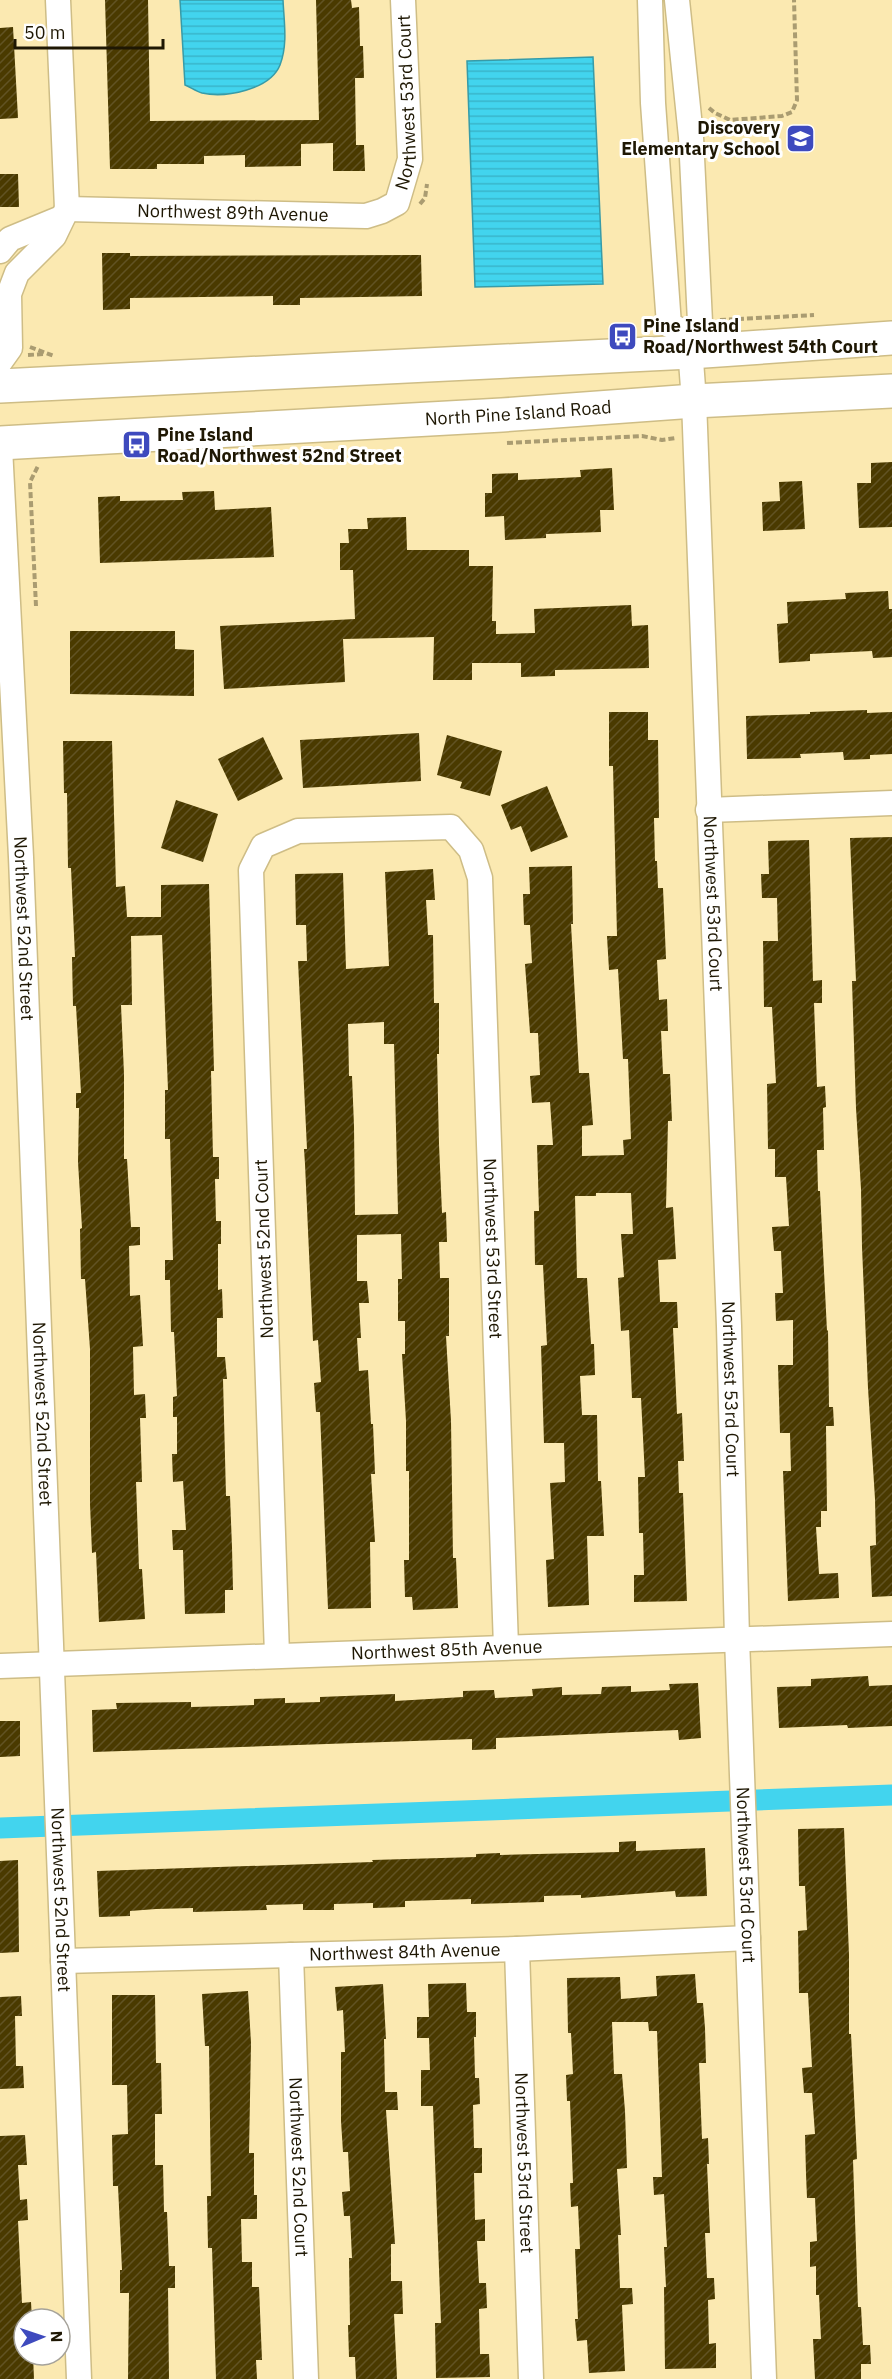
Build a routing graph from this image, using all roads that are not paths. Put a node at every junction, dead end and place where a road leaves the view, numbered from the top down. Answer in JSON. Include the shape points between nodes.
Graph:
{"nodes":[{"id":1,"x":58,"y":0,"type":"edge"},
{"id":2,"x":403,"y":0,"type":"edge"},
{"id":3,"x":679,"y":10,"type":"edge"},
{"id":4,"x":650,"y":11,"type":"edge"},
{"id":5,"x":405,"y":206,"type":"joint"},
{"id":6,"x":64,"y":213,"type":"junction"},
{"id":7,"x":0,"y":251,"type":"edge"},
{"id":8,"x":693,"y":336,"type":"junction"},
{"id":9,"x":892,"y":338,"type":"edge"},
{"id":10,"x":0,"y":362,"type":"edge"},
{"id":11,"x":0,"y":386,"type":"edge"},
{"id":12,"x":892,"y":391,"type":"edge"},
{"id":13,"x":694,"y":401,"type":"junction"},
{"id":14,"x":0,"y":445,"type":"edge"},
{"id":15,"x":4,"y":607,"type":"edge"},
{"id":16,"x":892,"y":803,"type":"edge"},
{"id":17,"x":708,"y":810,"type":"junction"},
{"id":18,"x":471,"y":850,"type":"joint"},
{"id":19,"x":11,"y":857,"type":"edge"},
{"id":20,"x":892,"y":1634,"type":"edge"},
{"id":21,"x":736,"y":1638,"type":"junction"},
{"id":22,"x":506,"y":1647,"type":"junction"},
{"id":23,"x":277,"y":1655,"type":"junction"},
{"id":24,"x":51,"y":1665,"type":"junction"},
{"id":25,"x":0,"y":1666,"type":"edge"},
{"id":26,"x":748,"y":1938,"type":"junction"},
{"id":27,"x":517,"y":1949,"type":"junction"},
{"id":28,"x":291,"y":1955,"type":"junction"},
{"id":29,"x":63,"y":1961,"type":"junction"},
{"id":30,"x":79,"y":2379,"type":"edge"},
{"id":31,"x":306,"y":2379,"type":"edge"},
{"id":32,"x":531,"y":2379,"type":"edge"},
{"id":33,"x":764,"y":2379,"type":"edge"}],
"edges":[{"from":1,"to":6,"type":"street"},
{"from":2,"to":5,"type":"street","name":"Northwest 53rd Court","via":[[410,159]]},
{"from":3,"to":4,"type":"street"},
{"from":3,"to":8,"type":"street","name":"Northwest 53rd Court","via":[[688,100]]},
{"from":4,"to":8,"type":"street","via":[[669,325]]},
{"from":5,"to":6,"type":"street","name":"Northwest 89th Avenue","via":[[366,216]]},
{"from":6,"to":7,"type":"street","via":[[10,239]]},
{"from":6,"to":10,"type":"street","via":[[54,236],[17,273],[9,294],[10,348]]},
{"from":8,"to":9,"type":"main road"},
{"from":8,"to":11,"type":"main road"},
{"from":8,"to":13,"type":"street","name":"Northwest 53rd Court"},
{"from":12,"to":13,"type":"main road","name":"North Pine Island Road"},
{"from":13,"to":14,"type":"main road","name":"North Pine Island Road"},
{"from":13,"to":17,"type":"street","name":"Northwest 53rd Court"},
{"from":14,"to":15,"type":"street","name":"Northwest 52nd Street"},
{"from":15,"to":19,"type":"street","name":"Northwest 52nd Street"},
{"from":16,"to":17,"type":"street"},
{"from":17,"to":21,"type":"street","name":"Northwest 53rd Court","via":[[729,1326]]},
{"from":18,"to":22,"type":"street","name":"Northwest 53rd Street","via":[[480,878]]},
{"from":18,"to":23,"type":"street","name":"Northwest 52nd Court","via":[[451,826],[298,831],[263,846],[251,870]]},
{"from":19,"to":24,"type":"street","name":"Northwest 52nd Street"},
{"from":20,"to":21,"type":"street","name":"Northwest 85th Avenue"},
{"from":21,"to":22,"type":"street","name":"Northwest 85th Avenue"},
{"from":21,"to":26,"type":"street","name":"Northwest 53rd Court"},
{"from":22,"to":23,"type":"street","name":"Northwest 85th Avenue"},
{"from":23,"to":24,"type":"street","name":"Northwest 85th Avenue"},
{"from":24,"to":25,"type":"street","name":"Northwest 85th Avenue"},
{"from":24,"to":29,"type":"street","name":"Northwest 52nd Street"},
{"from":26,"to":27,"type":"street","name":"Northwest 84th Avenue"},
{"from":26,"to":33,"type":"street","name":"Northwest 53rd Court"},
{"from":27,"to":28,"type":"street","name":"Northwest 84th Avenue"},
{"from":27,"to":32,"type":"street","name":"Northwest 53rd Street"},
{"from":28,"to":29,"type":"street","name":"Northwest 84th Avenue"},
{"from":28,"to":31,"type":"street","name":"Northwest 52nd Court"},
{"from":29,"to":30,"type":"street","name":"Northwest 52nd Street"}]}
